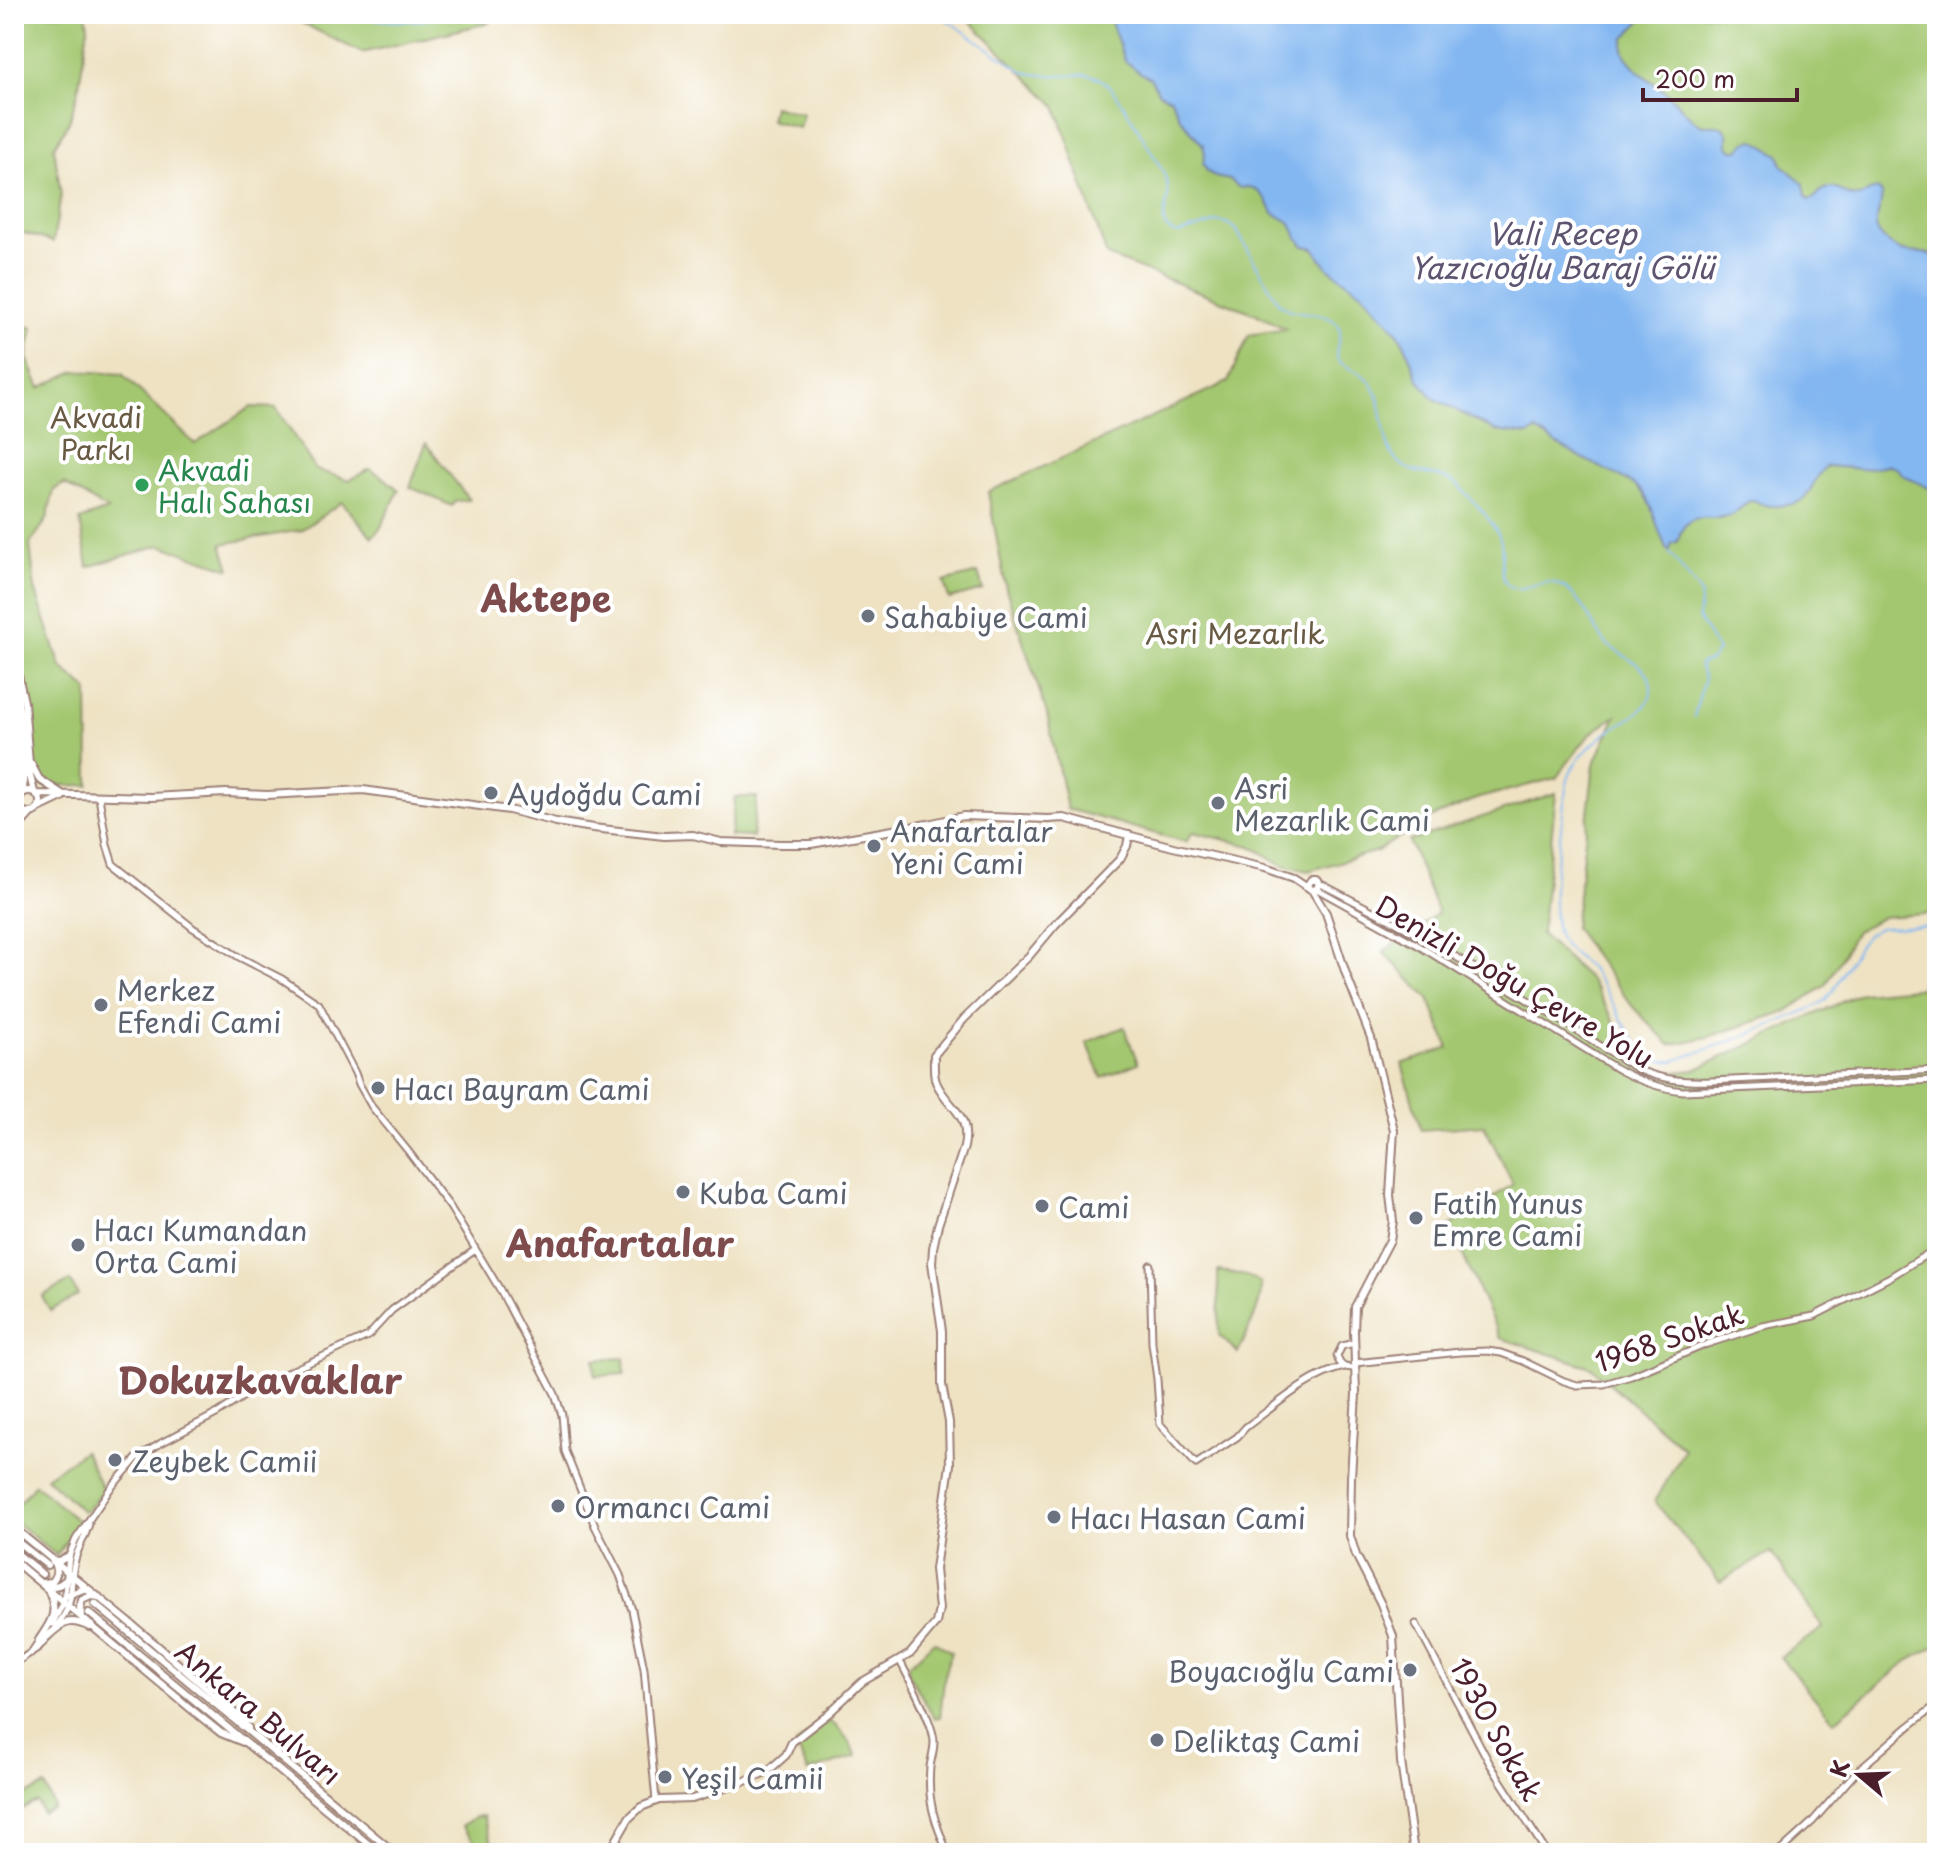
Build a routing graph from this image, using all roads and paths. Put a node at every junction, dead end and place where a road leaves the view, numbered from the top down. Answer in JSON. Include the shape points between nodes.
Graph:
{"nodes":[{"id":1,"x":14,"y":657,"type":"edge"},
{"id":2,"x":14,"y":686,"type":"edge"},
{"id":3,"x":28,"y":756,"type":"junction"},
{"id":4,"x":35,"y":793,"type":"junction"},
{"id":5,"x":65,"y":796,"type":"junction"},
{"id":6,"x":99,"y":797,"type":"junction"},
{"id":7,"x":17,"y":800,"type":"edge"},
{"id":8,"x":35,"y":810,"type":"junction"},
{"id":9,"x":14,"y":832,"type":"edge"},
{"id":10,"x":1129,"y":835,"type":"junction"},
{"id":11,"x":1294,"y":878,"type":"junction"},
{"id":12,"x":1315,"y":889,"type":"junction"},
{"id":13,"x":1937,"y":1070,"type":"edge"},
{"id":14,"x":1937,"y":1080,"type":"edge"},
{"id":15,"x":1937,"y":1248,"type":"edge"},
{"id":16,"x":475,"y":1250,"type":"junction"},
{"id":17,"x":1150,"y":1265,"type":"dead end"},
{"id":18,"x":1354,"y":1343,"type":"junction"},
{"id":19,"x":1337,"y":1356,"type":"junction"},
{"id":20,"x":1355,"y":1366,"type":"junction"},
{"id":21,"x":1344,"y":1367,"type":"junction"},
{"id":22,"x":1328,"y":1371,"type":"junction"},
{"id":23,"x":88,"y":1521,"type":"junction"},
{"id":24,"x":14,"y":1528,"type":"edge"},
{"id":25,"x":14,"y":1539,"type":"edge"},
{"id":26,"x":14,"y":1551,"type":"edge"},
{"id":27,"x":69,"y":1556,"type":"junction"},
{"id":28,"x":14,"y":1561,"type":"edge"},
{"id":29,"x":50,"y":1563,"type":"junction"},
{"id":30,"x":69,"y":1575,"type":"junction"},
{"id":31,"x":39,"y":1577,"type":"junction"},
{"id":32,"x":46,"y":1587,"type":"junction"},
{"id":33,"x":93,"y":1592,"type":"junction"},
{"id":34,"x":67,"y":1600,"type":"junction"},
{"id":35,"x":97,"y":1601,"type":"junction"},
{"id":36,"x":86,"y":1615,"type":"junction"},
{"id":37,"x":1416,"y":1624,"type":"dead end"},
{"id":38,"x":97,"y":1630,"type":"junction"},
{"id":39,"x":48,"y":1636,"type":"junction"},
{"id":40,"x":39,"y":1640,"type":"junction"},
{"id":41,"x":31,"y":1653,"type":"junction"},
{"id":42,"x":900,"y":1661,"type":"junction"},
{"id":43,"x":14,"y":1664,"type":"edge"},
{"id":44,"x":1937,"y":1707,"type":"edge"},
{"id":45,"x":245,"y":1743,"type":"junction"},
{"id":46,"x":656,"y":1801,"type":"junction"},
{"id":47,"x":379,"y":1853,"type":"edge"},
{"id":48,"x":395,"y":1853,"type":"edge"},
{"id":49,"x":609,"y":1853,"type":"edge"},
{"id":50,"x":948,"y":1853,"type":"edge"},
{"id":51,"x":1414,"y":1853,"type":"edge"},
{"id":52,"x":1547,"y":1853,"type":"edge"},
{"id":53,"x":1778,"y":1853,"type":"edge"}],
"edges":[{"from":1,"to":3,"type":"main road"},
{"from":2,"to":7,"type":"main road","via":[[24,784]]},
{"from":3,"to":4,"type":"main road"},
{"from":3,"to":5,"type":"main road","via":[[39,779]]},
{"from":4,"to":5,"type":"main road"},
{"from":4,"to":7,"type":"main road","via":[[28,791]]},
{"from":4,"to":8,"type":"main road","via":[[40,801]]},
{"from":5,"to":6,"type":"main road"},
{"from":5,"to":8,"type":"main road"},
{"from":6,"to":10,"type":"main road","via":[[363,790],[509,810],[593,828],[721,842],[811,844],[963,816],[1064,818]]},
{"from":6,"to":16,"type":"street","via":[[113,864],[193,928],[319,1004],[372,1107],[445,1200]]},
{"from":7,"to":8,"type":"main road","via":[[22,810]]},
{"from":8,"to":9,"type":"main road"},
{"from":10,"to":11,"type":"main road"},
{"from":10,"to":42,"type":"main road","via":[[1111,870],[934,1055],[934,1079],[966,1126],[932,1263],[950,1465],[935,1569],[936,1623]]},
{"from":11,"to":12,"type":"main road"},
{"from":11,"to":12,"type":"main road","via":[[1311,880],[1307,886]]},
{"from":12,"to":13,"type":"street","name":"Denizli Doğu Çevre Yolu","via":[[1421,936],[1653,1076],[1682,1082]]},
{"from":12,"to":14,"type":"street","name":"Denizli Doğu Çevre Yolu","via":[[1416,944],[1614,1067],[1661,1088]]},
{"from":12,"to":18,"type":"main road","via":[[1371,1038],[1394,1130],[1390,1240],[1355,1307]]},
{"from":15,"to":20,"type":"street","name":"1968 Sokak","via":[[1814,1316],[1707,1344],[1604,1384],[1577,1385],[1487,1351]]},
{"from":16,"to":23,"type":"street","via":[[392,1310],[368,1336],[264,1383],[137,1458]]},
{"from":16,"to":46,"type":"street","via":[[555,1394],[565,1451],[632,1610],[644,1669]]},
{"from":17,"to":22,"type":"street","via":[[1160,1424],[1196,1464]]},
{"from":18,"to":19,"type":"street","via":[[1342,1346]]},
{"from":18,"to":20,"type":"main road"},
{"from":19,"to":21,"type":"street"},
{"from":19,"to":22,"type":"street"},
{"from":20,"to":21,"type":"street","name":"1968 Sokak"},
{"from":20,"to":51,"type":"main road","via":[[1350,1536],[1393,1636],[1402,1771]]},
{"from":21,"to":22,"type":"street","name":"1968 Sokak"},
{"from":23,"to":27,"type":"street"},
{"from":23,"to":30,"type":"street"},
{"from":24,"to":29,"type":"main road"},
{"from":25,"to":29,"type":"main road"},
{"from":26,"to":31,"type":"main road"},
{"from":27,"to":29,"type":"main road"},
{"from":27,"to":30,"type":"street"},
{"from":28,"to":31,"type":"main road"},
{"from":29,"to":30,"type":"main road","name":"Ankara Bulvarı"},
{"from":29,"to":31,"type":"main road","via":[[57,1569],[53,1581],[44,1583]]},
{"from":30,"to":32,"type":"main road","via":[[59,1585]]},
{"from":30,"to":33,"type":"main road","name":"Ankara Bulvarı"},
{"from":30,"to":34,"type":"street"},
{"from":31,"to":32,"type":"main road"},
{"from":32,"to":34,"type":"main road"},
{"from":32,"to":40,"type":"main road","via":[[54,1611]]},
{"from":33,"to":34,"type":"main road","via":[[84,1589]]},
{"from":33,"to":35,"type":"main road","name":"Ankara Bulvarı"},
{"from":34,"to":36,"type":"main road"},
{"from":34,"to":39,"type":"street","via":[[65,1615]]},
{"from":34,"to":40,"type":"street"},
{"from":35,"to":36,"type":"main road","via":[[91,1596],[82,1600],[79,1610]]},
{"from":35,"to":48,"type":"main road","name":"Ankara Bulvarı"},
{"from":36,"to":38,"type":"main road"},
{"from":36,"to":45,"type":"main road","name":"Ankara Bulvarı"},
{"from":37,"to":52,"type":"street","name":"1930 Sokak","via":[[1490,1764]]},
{"from":38,"to":39,"type":"main road","via":[[72,1621]]},
{"from":38,"to":45,"type":"main road","via":[[221,1733]]},
{"from":39,"to":41,"type":"street"},
{"from":40,"to":41,"type":"street"},
{"from":41,"to":43,"type":"street"},
{"from":42,"to":46,"type":"main road","via":[[862,1682],[792,1742],[768,1771],[692,1799]]},
{"from":42,"to":50,"type":"street","via":[[930,1725],[931,1811]]},
{"from":44,"to":53,"type":"street","via":[[1856,1772]]},
{"from":45,"to":47,"type":"main road","name":"Ankara Bulvarı"},
{"from":46,"to":49,"type":"main road","via":[[632,1814]]}]}
